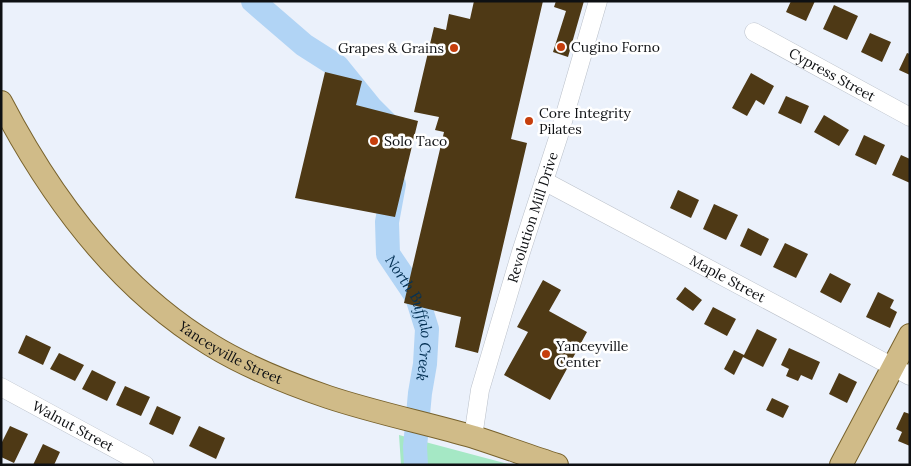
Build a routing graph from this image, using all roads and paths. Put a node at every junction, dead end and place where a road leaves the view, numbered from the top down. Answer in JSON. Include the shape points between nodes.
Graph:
{"nodes":[{"id":1,"x":598,"y":1,"type":"edge"},
{"id":2,"x":754,"y":32,"type":"dead end"},
{"id":3,"x":1,"y":102,"type":"edge"},
{"id":4,"x":910,"y":117,"type":"edge"},
{"id":5,"x":544,"y":181,"type":"junction"},
{"id":6,"x":910,"y":335,"type":"edge"},
{"id":7,"x":901,"y":372,"type":"edge"},
{"id":8,"x":1,"y":388,"type":"edge"},
{"id":9,"x":465,"y":435,"type":"junction"},
{"id":10,"x":145,"y":465,"type":"edge"},
{"id":11,"x":557,"y":465,"type":"edge"},
{"id":12,"x":841,"y":465,"type":"edge"}],
"edges":[{"from":1,"to":5,"type":"street","name":"Revolution Mill Drive"},
{"from":2,"to":4,"type":"street","name":"Cypress Street"},
{"from":3,"to":9,"type":"main road","name":"Yanceyville Street","via":[[51,187],[100,252],[129,282],[184,327],[244,362],[326,397]]},
{"from":5,"to":7,"type":"street","name":"Maple Street"},
{"from":5,"to":9,"type":"street","name":"Revolution Mill Drive"},
{"from":6,"to":7,"type":"main road"},
{"from":7,"to":12,"type":"main road"},
{"from":8,"to":10,"type":"street","name":"Walnut Street"},
{"from":9,"to":11,"type":"main road","name":"Yanceyville Street"}]}
